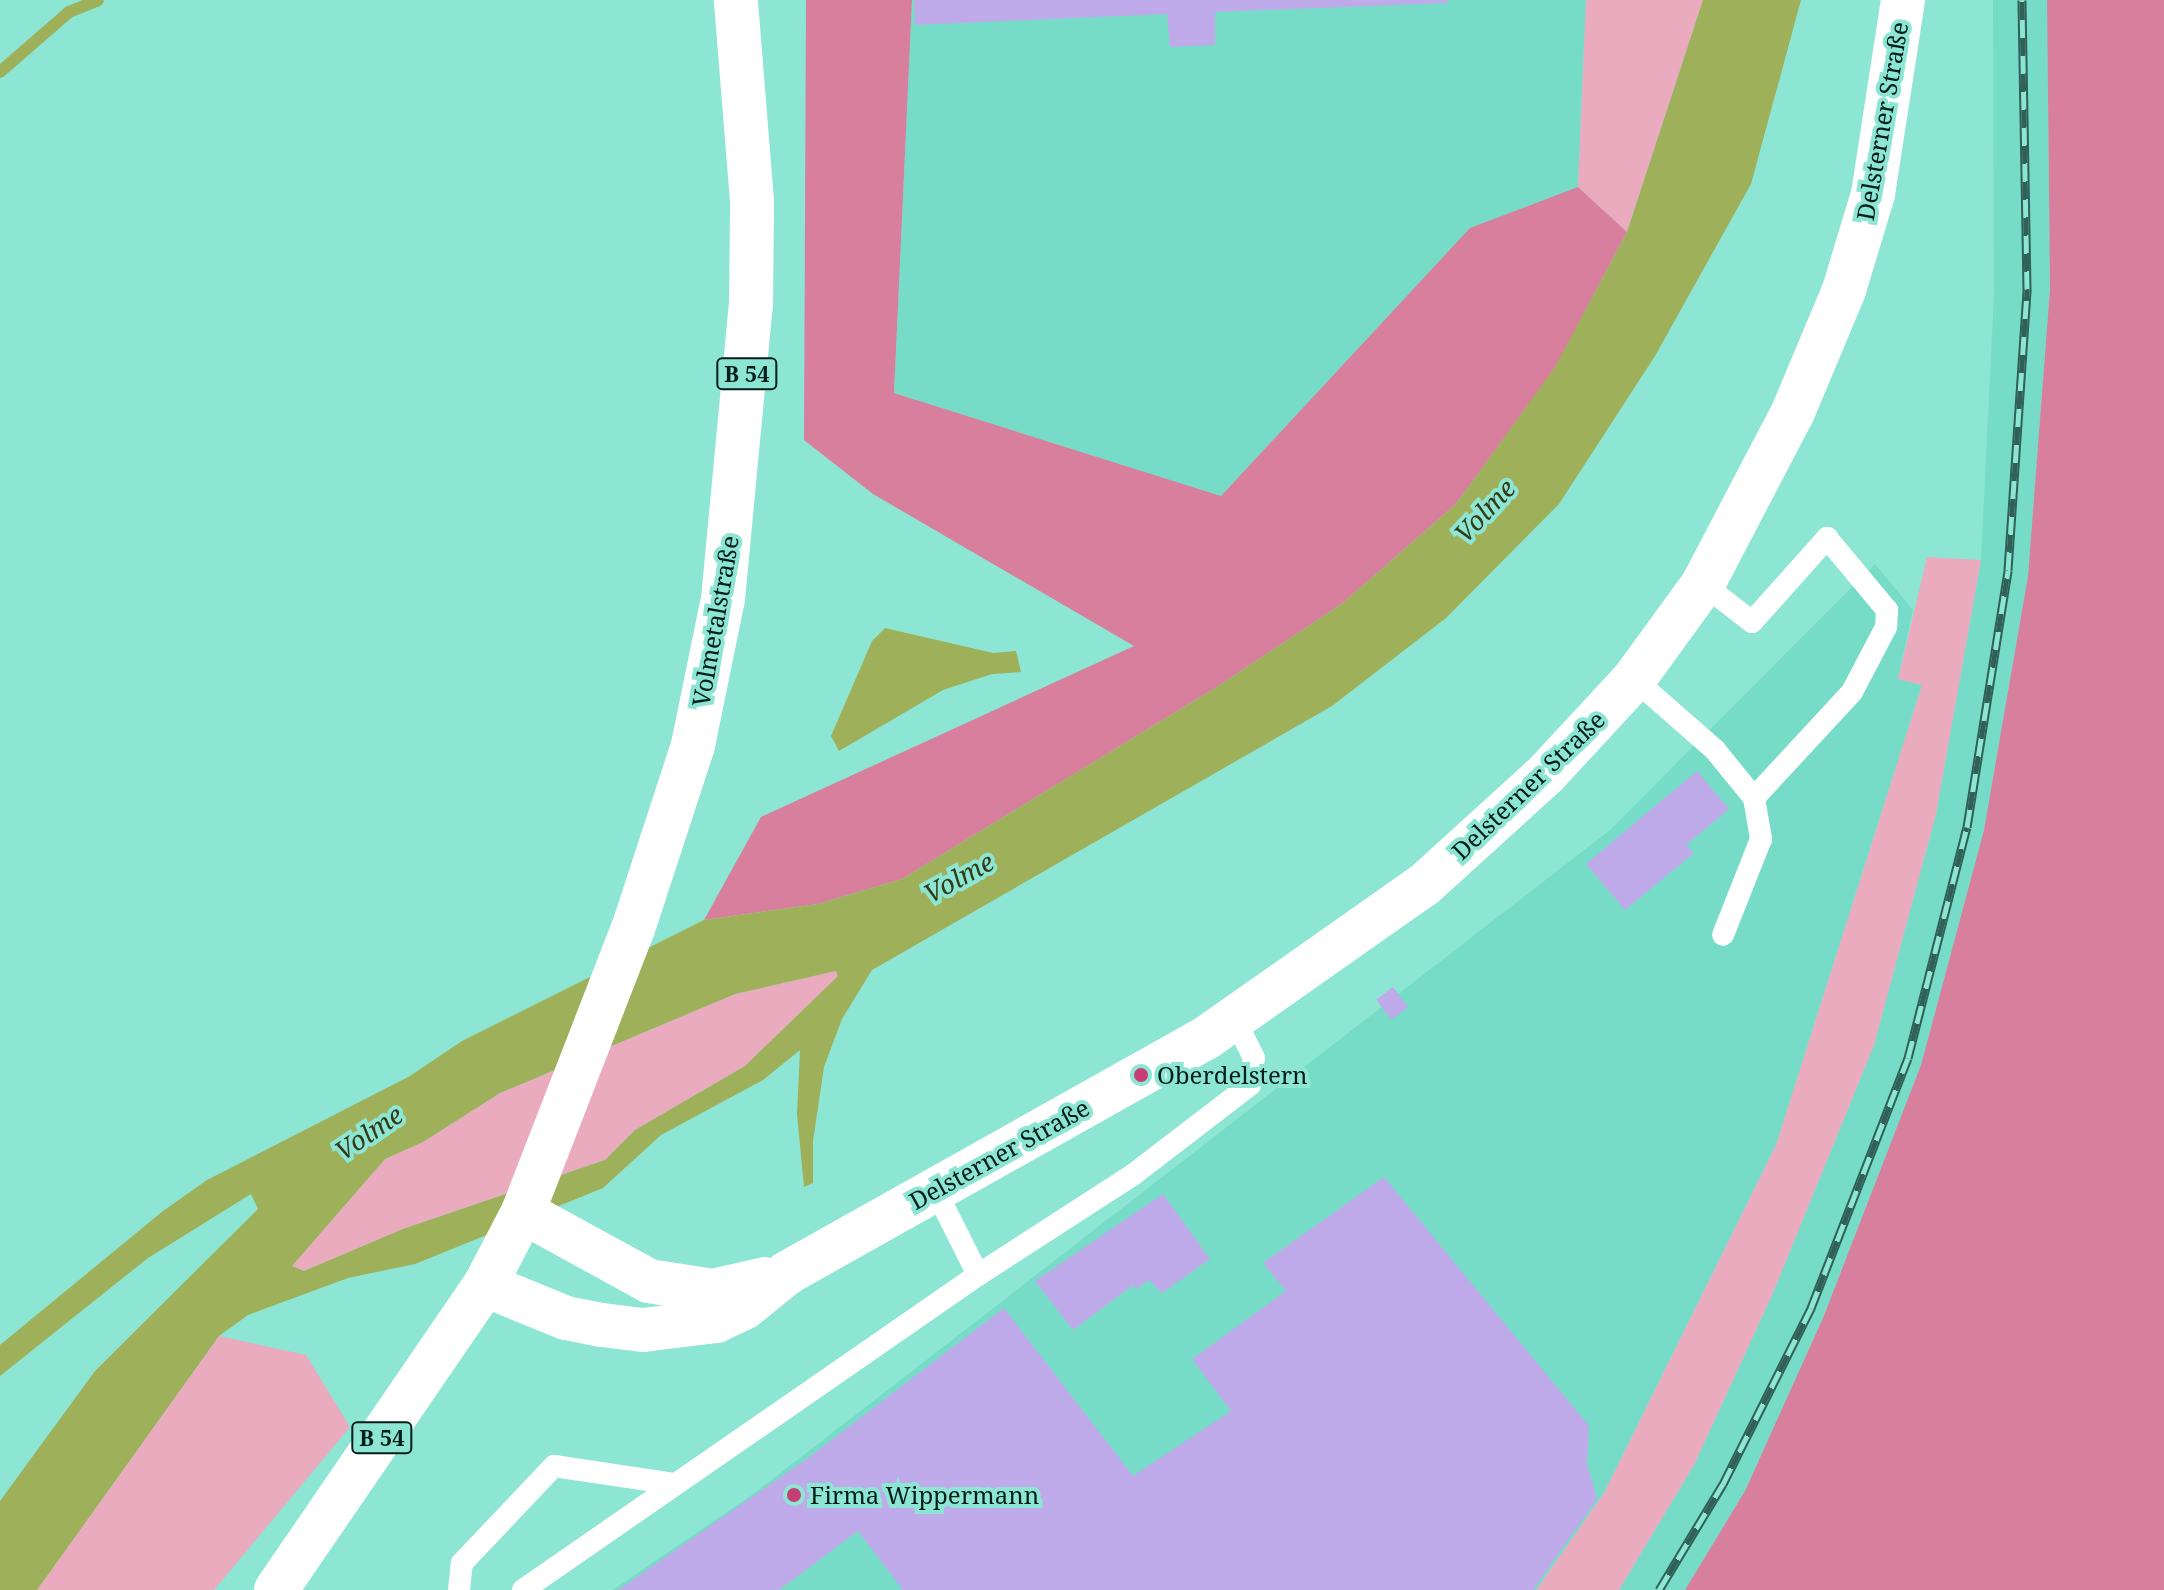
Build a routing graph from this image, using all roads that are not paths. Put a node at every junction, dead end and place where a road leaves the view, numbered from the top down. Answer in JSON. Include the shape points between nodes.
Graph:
{"nodes":[{"id":1,"x":736,"y":0,"type":"edge"},
{"id":2,"x":1903,"y":0,"type":"edge"},
{"id":3,"x":1703,"y":584,"type":"junction"},
{"id":4,"x":1634,"y":679,"type":"junction"},
{"id":5,"x":1754,"y":798,"type":"junction"},
{"id":6,"x":1723,"y":935,"type":"dead end"},
{"id":7,"x":1235,"y":1020,"type":"junction"},
{"id":8,"x":935,"y":1189,"type":"junction"},
{"id":9,"x":523,"y":1212,"type":"junction"},
{"id":10,"x":787,"y":1273,"type":"junction"},
{"id":11,"x":978,"y":1275,"type":"junction"},
{"id":12,"x":485,"y":1285,"type":"junction"},
{"id":13,"x":674,"y":1484,"type":"junction"},
{"id":14,"x":276,"y":1590,"type":"edge"},
{"id":15,"x":459,"y":1590,"type":"edge"},
{"id":16,"x":523,"y":1590,"type":"edge"}],
"edges":[{"from":1,"to":9,"type":"street","name":"Volmetalstraße","number":"B 54","via":[[752,201],[744,410],[723,599],[693,745],[633,929]]},
{"from":2,"to":3,"type":"street","name":"Delsterner Straße","via":[[1873,194],[1844,290],[1793,412]]},
{"from":3,"to":4,"type":"street","name":"Delsterner Straße"},
{"from":3,"to":5,"type":"lane","via":[[1752,622],[1827,538],[1887,610],[1886,627],[1852,692]]},
{"from":4,"to":5,"type":"lane","via":[[1715,750]]},
{"from":4,"to":7,"type":"street","name":"Delsterner Straße","via":[[1546,774],[1424,885]]},
{"from":5,"to":6,"type":"lane","via":[[1761,839]]},
{"from":7,"to":8,"type":"street","name":"Delsterner Straße"},
{"from":7,"to":11,"type":"lane","via":[[1254,1058],[1250,1085],[1134,1174]]},
{"from":8,"to":10,"type":"street","name":"Delsterner Straße"},
{"from":8,"to":11,"type":"lane"},
{"from":9,"to":10,"type":"street","name":"Delsterner Straße","via":[[613,1266],[690,1291],[713,1291]]},
{"from":9,"to":12,"type":"street","number":"B 54"},
{"from":10,"to":12,"type":"street","name":"Delsterner Straße","via":[[744,1308],[716,1321],[643,1330],[566,1318]]},
{"from":11,"to":13,"type":"lane"},
{"from":12,"to":14,"type":"street","number":"B 54"},
{"from":13,"to":15,"type":"lane","via":[[554,1466],[462,1563]]},
{"from":13,"to":16,"type":"lane"}]}
